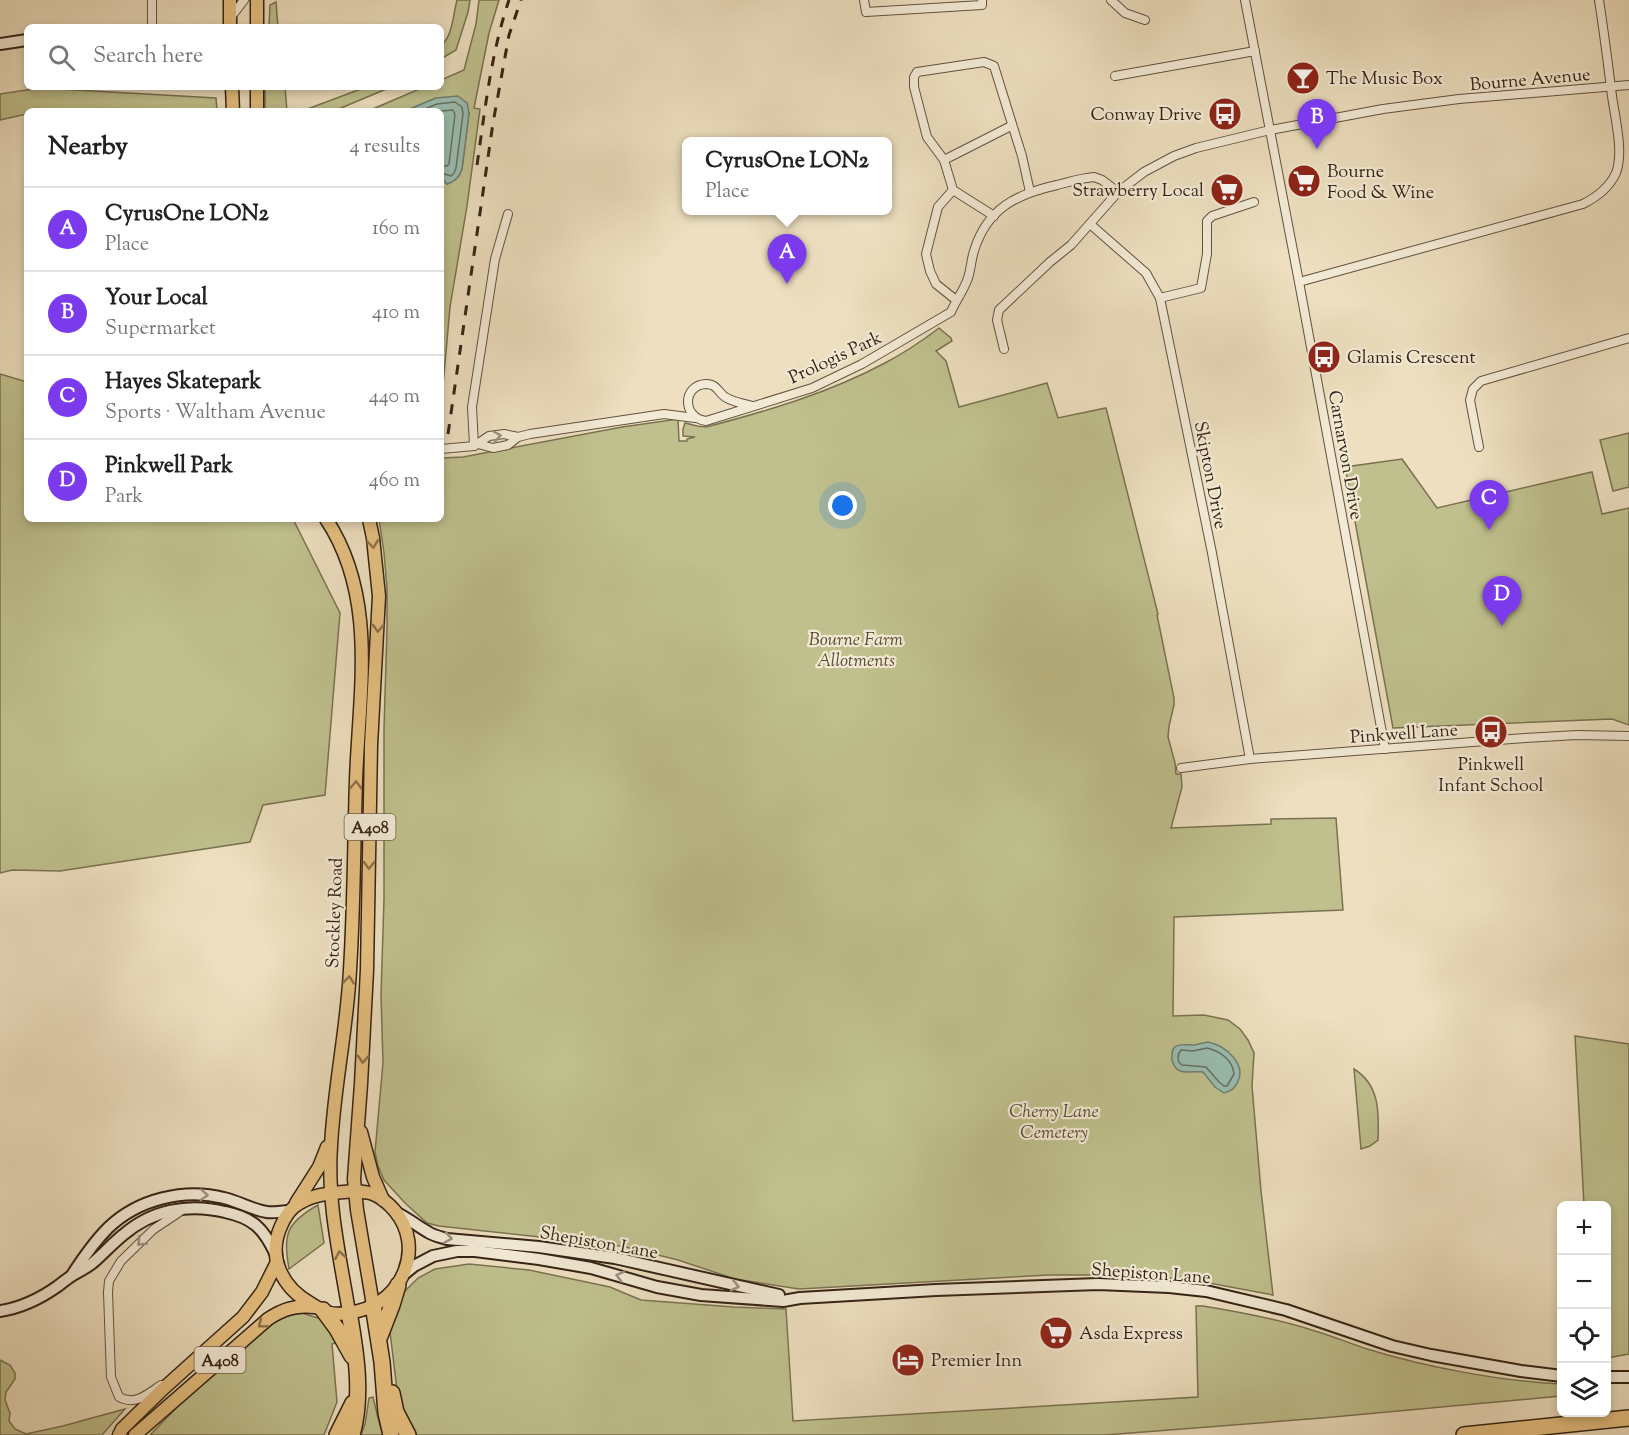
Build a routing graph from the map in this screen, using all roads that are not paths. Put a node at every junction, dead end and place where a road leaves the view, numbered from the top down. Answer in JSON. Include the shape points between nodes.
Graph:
{"nodes":[{"id":1,"x":152,"y":0,"type":"edge"},
{"id":2,"x":230,"y":0,"type":"edge"},
{"id":3,"x":244,"y":0,"type":"edge"},
{"id":4,"x":257,"y":0,"type":"edge"},
{"id":5,"x":864,"y":0,"type":"edge"},
{"id":6,"x":982,"y":0,"type":"edge"},
{"id":7,"x":1112,"y":0,"type":"edge"},
{"id":8,"x":1245,"y":0,"type":"edge"},
{"id":9,"x":1599,"y":0,"type":"edge"},
{"id":10,"x":1145,"y":20,"type":"dead end"},
{"id":11,"x":230,"y":23,"type":"edge"},
{"id":12,"x":152,"y":24,"type":"edge"},
{"id":13,"x":257,"y":24,"type":"edge"},
{"id":14,"x":24,"y":40,"type":"edge"},
{"id":15,"x":0,"y":44,"type":"edge"},
{"id":16,"x":1255,"y":51,"type":"junction"},
{"id":17,"x":1116,"y":76,"type":"dead end"},
{"id":18,"x":1629,"y":85,"type":"edge"},
{"id":19,"x":1611,"y":87,"type":"junction"},
{"id":20,"x":232,"y":90,"type":"edge"},
{"id":21,"x":257,"y":90,"type":"edge"},
{"id":22,"x":232,"y":108,"type":"edge"},
{"id":23,"x":257,"y":108,"type":"edge"},
{"id":24,"x":1011,"y":126,"type":"junction"},
{"id":25,"x":1270,"y":130,"type":"junction"},
{"id":26,"x":944,"y":160,"type":"junction"},
{"id":27,"x":953,"y":190,"type":"junction"},
{"id":28,"x":1030,"y":192,"type":"junction"},
{"id":29,"x":1118,"y":192,"type":"junction"},
{"id":30,"x":1254,"y":202,"type":"dead end"},
{"id":31,"x":996,"y":213,"type":"junction"},
{"id":32,"x":508,"y":214,"type":"dead end"},
{"id":33,"x":1090,"y":224,"type":"junction"},
{"id":34,"x":1299,"y":282,"type":"junction"},
{"id":35,"x":1160,"y":298,"type":"junction"},
{"id":36,"x":956,"y":300,"type":"junction"},
{"id":37,"x":1629,"y":338,"type":"edge"},
{"id":38,"x":1004,"y":349,"type":"dead end"},
{"id":39,"x":723,"y":396,"type":"junction"},
{"id":40,"x":688,"y":405,"type":"junction"},
{"id":41,"x":753,"y":406,"type":"junction"},
{"id":42,"x":664,"y":414,"type":"junction"},
{"id":43,"x":717,"y":417,"type":"junction"},
{"id":44,"x":696,"y":418,"type":"junction"},
{"id":45,"x":518,"y":437,"type":"junction"},
{"id":46,"x":476,"y":445,"type":"junction"},
{"id":47,"x":1479,"y":447,"type":"dead end"},
{"id":48,"x":444,"y":449,"type":"edge"},
{"id":49,"x":328,"y":522,"type":"edge"},
{"id":50,"x":370,"y":522,"type":"edge"},
{"id":51,"x":1629,"y":736,"type":"edge"},
{"id":52,"x":1386,"y":749,"type":"junction"},
{"id":53,"x":1250,"y":759,"type":"junction"},
{"id":54,"x":1181,"y":768,"type":"dead end"},
{"id":55,"x":358,"y":1119,"type":"junction"},
{"id":56,"x":332,"y":1130,"type":"junction"},
{"id":57,"x":355,"y":1191,"type":"junction"},
{"id":58,"x":331,"y":1193,"type":"junction"},
{"id":59,"x":383,"y":1200,"type":"junction"},
{"id":60,"x":188,"y":1208,"type":"junction"},
{"id":61,"x":292,"y":1208,"type":"junction"},
{"id":62,"x":397,"y":1213,"type":"junction"},
{"id":63,"x":276,"y":1258,"type":"junction"},
{"id":64,"x":72,"y":1275,"type":"junction"},
{"id":65,"x":400,"y":1280,"type":"junction"},
{"id":66,"x":800,"y":1298,"type":"junction"},
{"id":67,"x":373,"y":1305,"type":"junction"},
{"id":68,"x":319,"y":1309,"type":"junction"},
{"id":69,"x":0,"y":1311,"type":"edge"},
{"id":70,"x":350,"y":1312,"type":"junction"},
{"id":71,"x":379,"y":1339,"type":"junction"},
{"id":72,"x":198,"y":1359,"type":"junction"},
{"id":73,"x":382,"y":1362,"type":"junction"},
{"id":74,"x":357,"y":1367,"type":"junction"},
{"id":75,"x":1557,"y":1375,"type":"edge"},
{"id":76,"x":1611,"y":1377,"type":"edge"},
{"id":77,"x":1629,"y":1377,"type":"edge"},
{"id":78,"x":357,"y":1394,"type":"junction"},
{"id":79,"x":1629,"y":1418,"type":"edge"},
{"id":80,"x":119,"y":1435,"type":"edge"},
{"id":81,"x":135,"y":1435,"type":"edge"},
{"id":82,"x":337,"y":1435,"type":"edge"},
{"id":83,"x":352,"y":1435,"type":"edge"},
{"id":84,"x":391,"y":1435,"type":"edge"},
{"id":85,"x":408,"y":1435,"type":"edge"},
{"id":86,"x":1464,"y":1435,"type":"edge"}],
"edges":[{"from":1,"to":12,"type":"street"},
{"from":2,"to":11,"type":"main road"},
{"from":3,"to":11,"type":"street"},
{"from":4,"to":13,"type":"main road"},
{"from":5,"to":6,"type":"street","via":[[866,12],[982,5]]},
{"from":7,"to":10,"type":"street","via":[[1125,13]]},
{"from":8,"to":16,"type":"street"},
{"from":9,"to":19,"type":"street"},
{"from":14,"to":15,"type":"street"},
{"from":16,"to":17,"type":"street"},
{"from":16,"to":25,"type":"street"},
{"from":18,"to":19,"type":"street","name":"Bourne Avenue"},
{"from":19,"to":25,"type":"street","name":"Bourne Avenue","via":[[1437,102]]},
{"from":19,"to":34,"type":"street","via":[[1619,159],[1616,173],[1598,196],[1584,204]]},
{"from":20,"to":22,"type":"main road"},
{"from":21,"to":23,"type":"main road"},
{"from":24,"to":26,"type":"street"},
{"from":24,"to":26,"type":"street","via":[[994,66],[984,62],[917,72],[914,87],[927,137]]},
{"from":24,"to":28,"type":"street"},
{"from":25,"to":29,"type":"street","name":"Bourne Avenue","via":[[1173,156]]},
{"from":25,"to":34,"type":"street","name":"Carnarvon Drive"},
{"from":26,"to":27,"type":"street"},
{"from":27,"to":31,"type":"street"},
{"from":27,"to":36,"type":"street","via":[[938,207],[926,254],[936,285]]},
{"from":28,"to":29,"type":"street","via":[[1094,177]]},
{"from":28,"to":31,"type":"street"},
{"from":29,"to":33,"type":"street","name":"Bourne Avenue"},
{"from":30,"to":35,"type":"street","via":[[1207,221],[1201,288]]},
{"from":31,"to":36,"type":"street","name":"Prologis Park","via":[[982,233],[968,280]]},
{"from":32,"to":46,"type":"street","via":[[495,259],[472,407]]},
{"from":33,"to":35,"type":"street","name":"Skipton Drive","via":[[1146,273]]},
{"from":33,"to":38,"type":"street","name":"Bourne Avenue","via":[[999,310],[997,320]]},
{"from":34,"to":52,"type":"street","name":"Carnarvon Drive"},
{"from":35,"to":53,"type":"street","name":"Skipton Drive"},
{"from":36,"to":41,"type":"street","name":"Prologis Park","via":[[951,312],[862,364],[812,388]]},
{"from":37,"to":47,"type":"street","via":[[1481,381],[1470,400]]},
{"from":39,"to":40,"type":"street","via":[[719,389],[704,384],[690,394]]},
{"from":39,"to":41,"type":"street"},
{"from":39,"to":43,"type":"street","via":[[723,409]]},
{"from":40,"to":42,"type":"street"},
{"from":40,"to":44,"type":"street"},
{"from":41,"to":43,"type":"street","name":"Prologis Park"},
{"from":42,"to":44,"type":"street"},
{"from":42,"to":45,"type":"street"},
{"from":43,"to":44,"type":"street","via":[[706,421]]},
{"from":46,"to":45,"type":"street","one_way":true,"via":[[489,436]]},
{"from":45,"to":46,"type":"street","via":[[508,445],[493,448]]},
{"from":46,"to":48,"type":"street"},
{"from":56,"to":49,"type":"main road","name":"Stockley Road","number":"A408","one_way":true,"via":[[350,970],[362,654],[354,583],[338,537]]},
{"from":50,"to":55,"type":"main road","name":"Stockley Road","number":"A408","one_way":true,"via":[[379,596],[371,745],[367,970]]},
{"from":51,"to":52,"type":"street","name":"Pinkwell Lane","via":[[1576,735]]},
{"from":52,"to":53,"type":"street","name":"Pinkwell Lane"},
{"from":53,"to":54,"type":"street","name":"Pinkwell Lane"},
{"from":55,"to":57,"type":"main road","name":"Stockley Road","number":"A408"},
{"from":55,"to":59,"type":"main road","number":"A408"},
{"from":56,"to":58,"type":"main road","name":"Stockley Road","number":"A408"},
{"from":56,"to":61,"type":"main road","number":"A408","via":[[319,1167]]},
{"from":57,"to":58,"type":"main road","number":"A408"},
{"from":57,"to":59,"type":"main road","number":"A408"},
{"from":57,"to":67,"type":"main road","name":"Stockley Road","number":"A408"},
{"from":58,"to":61,"type":"main road","number":"A408"},
{"from":70,"to":58,"type":"main road","name":"Stockley Road","number":"A408","one_way":true},
{"from":59,"to":62,"type":"main road","number":"A408"},
{"from":60,"to":63,"type":"street","via":[[222,1211],[251,1221],[266,1234]]},
{"from":60,"to":64,"type":"street","via":[[144,1220],[91,1265]]},
{"from":60,"to":72,"type":"street","one_way":true,"via":[[154,1230],[121,1261],[109,1281],[111,1377],[119,1397],[130,1402],[147,1395]]},
{"from":61,"to":63,"type":"main road","number":"A408","via":[[277,1235]]},
{"from":64,"to":61,"type":"street","one_way":true,"via":[[108,1228],[131,1211],[158,1200],[206,1195],[267,1212]]},
{"from":62,"to":65,"type":"main road","number":"A408","via":[[404,1224],[409,1252]]},
{"from":62,"to":66,"type":"street","name":"Shepiston Lane","one_way":true,"via":[[426,1232],[447,1239],[615,1258]]},
{"from":63,"to":68,"type":"main road","via":[[291,1289]]},
{"from":63,"to":72,"type":"main road","number":"A408","via":[[254,1305]]},
{"from":64,"to":69,"type":"street","via":[[36,1300]]},
{"from":66,"to":65,"type":"street","name":"Shepiston Lane","one_way":true,"via":[[783,1301],[701,1295],[591,1268],[474,1251],[433,1256],[414,1266]]},
{"from":65,"to":67,"type":"main road","number":"A408","via":[[391,1294]]},
{"from":65,"to":71,"type":"highway"},
{"from":66,"to":75,"type":"street","name":"Shepiston Lane","via":[[1098,1284],[1169,1287],[1206,1291],[1286,1310],[1431,1355]]},
{"from":67,"to":70,"type":"main road","number":"A408"},
{"from":67,"to":71,"type":"highway"},
{"from":68,"to":70,"type":"main road","number":"A408"},
{"from":68,"to":74,"type":"highway","via":[[347,1345]]},
{"from":68,"to":81,"type":"main road","number":"A408","one_way":true,"via":[[286,1309],[268,1319]]},
{"from":70,"to":74,"type":"highway"},
{"from":71,"to":73,"type":"highway"},
{"from":72,"to":80,"type":"main road","number":"A408"},
{"from":73,"to":84,"type":"highway"},
{"from":73,"to":85,"type":"highway","via":[[396,1412]]},
{"from":74,"to":78,"type":"highway"},
{"from":76,"to":77,"type":"street"},
{"from":78,"to":82,"type":"highway"},
{"from":78,"to":83,"type":"highway"},
{"from":79,"to":86,"type":"highway"}]}
